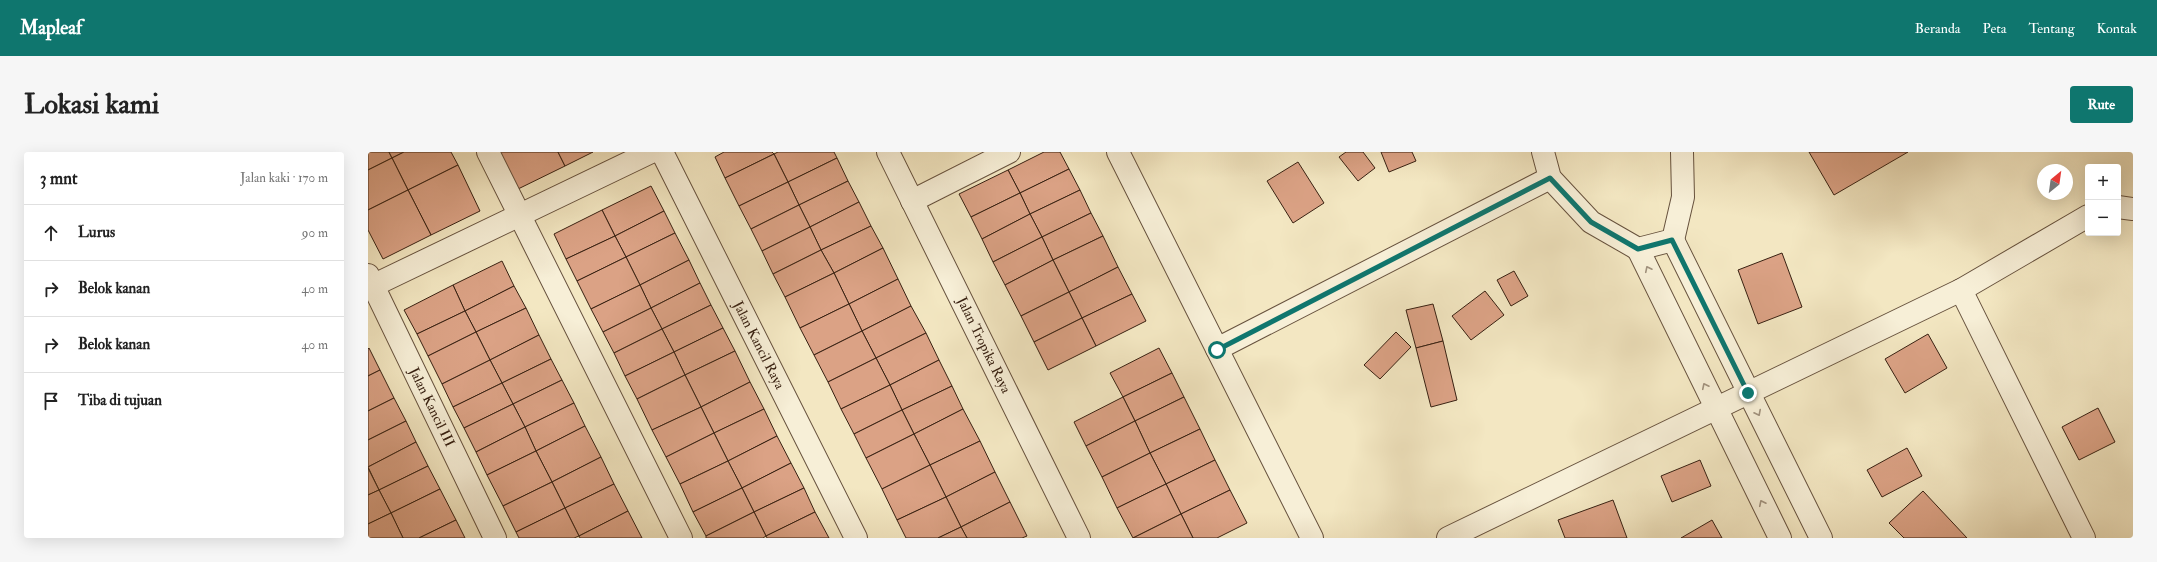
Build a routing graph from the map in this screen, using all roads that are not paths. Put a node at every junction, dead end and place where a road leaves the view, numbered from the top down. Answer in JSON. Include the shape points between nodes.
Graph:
{"nodes":[{"id":1,"x":488,"y":152,"type":"edge"},
{"id":2,"x":651,"y":152,"type":"edge"},
{"id":3,"x":662,"y":152,"type":"edge"},
{"id":4,"x":888,"y":152,"type":"edge"},
{"id":5,"x":1009,"y":152,"type":"edge"},
{"id":6,"x":1118,"y":152,"type":"edge"},
{"id":7,"x":1543,"y":152,"type":"edge"},
{"id":8,"x":1682,"y":152,"type":"edge"},
{"id":9,"x":1550,"y":178,"type":"junction"},
{"id":10,"x":912,"y":201,"type":"junction"},
{"id":11,"x":2121,"y":207,"type":"edge"},
{"id":12,"x":2133,"y":209,"type":"edge"},
{"id":13,"x":519,"y":214,"type":"junction"},
{"id":14,"x":2085,"y":218,"type":"edge"},
{"id":15,"x":1672,"y":240,"type":"junction"},
{"id":16,"x":1638,"y":249,"type":"junction"},
{"id":17,"x":370,"y":283,"type":"edge"},
{"id":18,"x":1961,"y":290,"type":"junction"},
{"id":19,"x":1217,"y":350,"type":"junction"},
{"id":20,"x":1748,"y":393,"type":"junction"},
{"id":21,"x":1716,"y":408,"type":"junction"},
{"id":22,"x":495,"y":538,"type":"edge"},
{"id":23,"x":681,"y":538,"type":"edge"},
{"id":24,"x":856,"y":538,"type":"edge"},
{"id":25,"x":1080,"y":538,"type":"edge"},
{"id":26,"x":1312,"y":538,"type":"edge"},
{"id":27,"x":1448,"y":538,"type":"edge"},
{"id":28,"x":1780,"y":538,"type":"edge"},
{"id":29,"x":1821,"y":538,"type":"edge"},
{"id":30,"x":2084,"y":538,"type":"edge"}],
"edges":[{"from":1,"to":13,"type":"street"},
{"from":2,"to":13,"type":"street"},
{"from":3,"to":24,"type":"street","name":"Jalan Kancil Raya"},
{"from":4,"to":10,"type":"street","name":"Jalan Tropika Raya"},
{"from":5,"to":10,"type":"street"},
{"from":6,"to":19,"type":"street"},
{"from":7,"to":9,"type":"street"},
{"from":8,"to":15,"type":"street","via":[[1683,197]]},
{"from":9,"to":16,"type":"street","via":[[1591,222]]},
{"from":9,"to":19,"type":"street"},
{"from":10,"to":25,"type":"street","name":"Jalan Tropika Raya"},
{"from":11,"to":12,"type":"street"},
{"from":13,"to":17,"type":"street"},
{"from":13,"to":23,"type":"street"},
{"from":14,"to":18,"type":"street"},
{"from":15,"to":16,"type":"street"},
{"from":15,"to":20,"type":"street"},
{"from":21,"to":16,"type":"street","one_way":true},
{"from":17,"to":22,"type":"street","name":"Jalan Kancil III"},
{"from":18,"to":20,"type":"street"},
{"from":18,"to":30,"type":"street"},
{"from":19,"to":26,"type":"street"},
{"from":20,"to":21,"type":"street"},
{"from":20,"to":29,"type":"street","one_way":true},
{"from":21,"to":27,"type":"street"},
{"from":28,"to":21,"type":"street","one_way":true}]}
